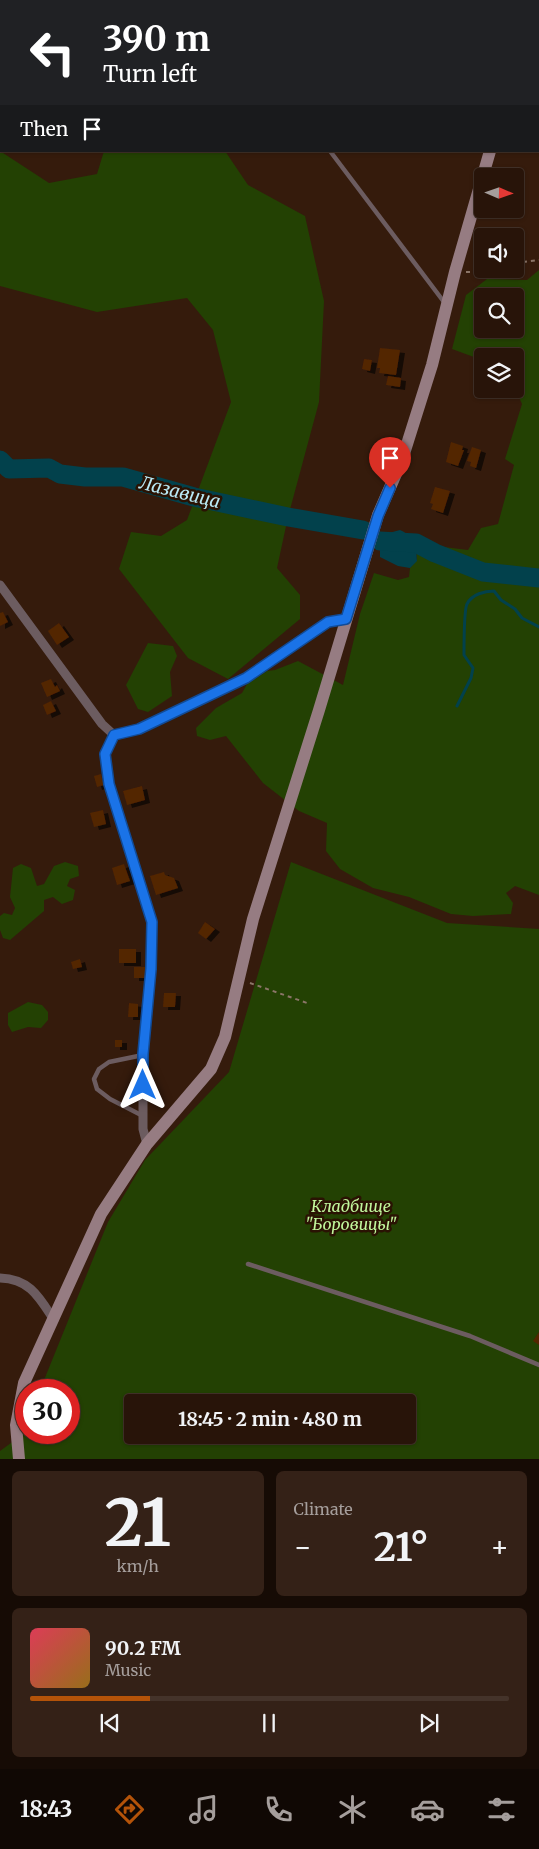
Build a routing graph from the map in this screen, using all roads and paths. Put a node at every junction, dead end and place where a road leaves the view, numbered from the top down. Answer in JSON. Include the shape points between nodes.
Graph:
{"nodes":[{"id":1,"x":331,"y":152,"type":"edge"},
{"id":2,"x":490,"y":152,"type":"edge"},
{"id":3,"x":539,"y":260,"type":"edge"},
{"id":4,"x":524,"y":262,"type":"edge"},
{"id":5,"x":455,"y":272,"type":"junction"},
{"id":6,"x":474,"y":272,"type":"edge"},
{"id":7,"x":447,"y":306,"type":"junction"},
{"id":8,"x":0,"y":585,"type":"edge"},
{"id":9,"x":346,"y":619,"type":"junction"},
{"id":10,"x":114,"y":735,"type":"junction"},
{"id":11,"x":238,"y":979,"type":"junction"},
{"id":12,"x":310,"y":1004,"type":"dead end"},
{"id":13,"x":143,"y":1054,"type":"junction"},
{"id":14,"x":143,"y":1116,"type":"junction"},
{"id":15,"x":147,"y":1144,"type":"junction"},
{"id":16,"x":248,"y":1264,"type":"dead end"},
{"id":17,"x":0,"y":1278,"type":"edge"},
{"id":18,"x":54,"y":1320,"type":"junction"},
{"id":19,"x":539,"y":1365,"type":"edge"},
{"id":20,"x":19,"y":1459,"type":"edge"}],
"edges":[{"from":1,"to":7,"type":"lane"},
{"from":2,"to":5,"type":"street"},
{"from":3,"to":4,"type":"path"},
{"from":5,"to":6,"type":"path"},
{"from":5,"to":7,"type":"street"},
{"from":7,"to":9,"type":"street","via":[[402,460],[378,516]]},
{"from":8,"to":10,"type":"street","via":[[102,724]]},
{"from":9,"to":10,"type":"street","via":[[328,622],[246,678],[139,729]]},
{"from":9,"to":11,"type":"street","via":[[253,919]]},
{"from":10,"to":13,"type":"street","via":[[105,754],[109,784],[152,922]]},
{"from":11,"to":12,"type":"path"},
{"from":11,"to":15,"type":"street","via":[[225,1037],[211,1070]]},
{"from":13,"to":14,"type":"street"},
{"from":13,"to":14,"type":"lane","via":[[109,1062],[99,1068],[94,1079],[97,1089],[110,1099]]},
{"from":14,"to":15,"type":"street"},
{"from":15,"to":18,"type":"street","via":[[101,1214]]},
{"from":16,"to":19,"type":"lane","via":[[470,1336]]},
{"from":17,"to":18,"type":"street","via":[[13,1278],[34,1291]]},
{"from":18,"to":20,"type":"street","via":[[24,1384],[16,1425]]}]}
